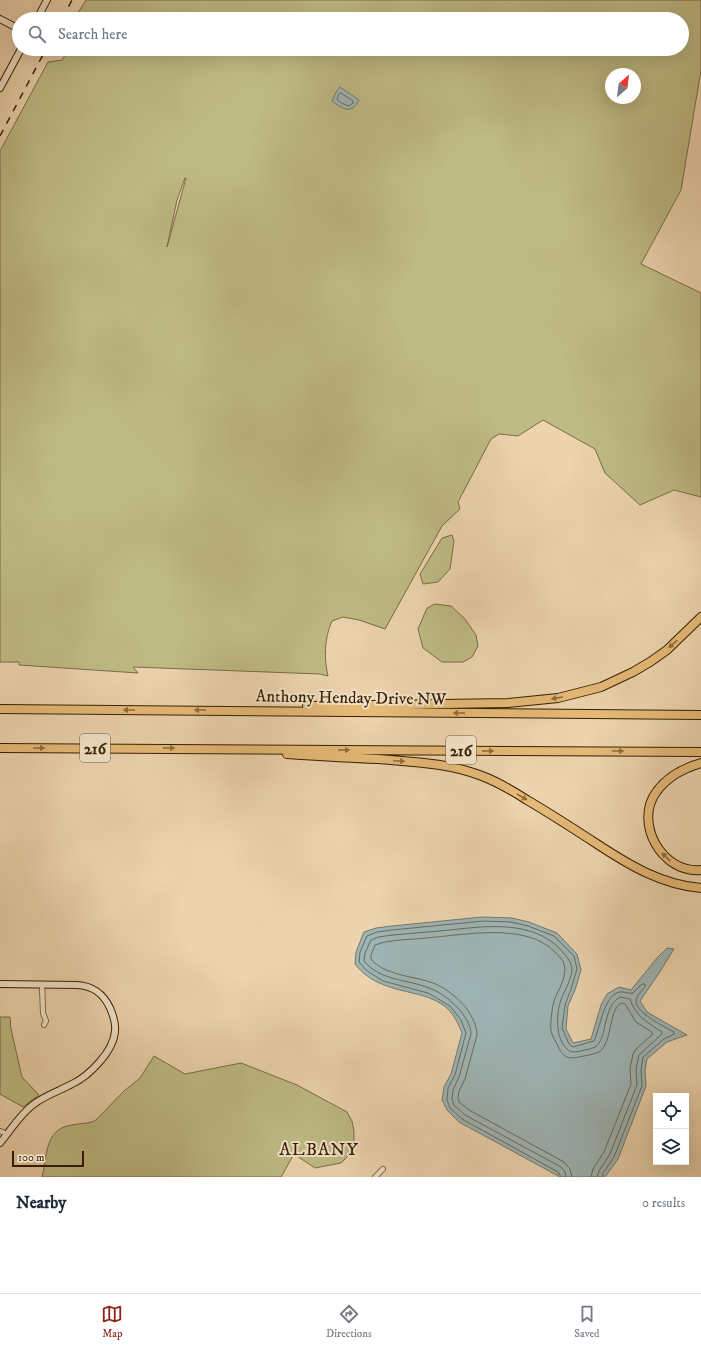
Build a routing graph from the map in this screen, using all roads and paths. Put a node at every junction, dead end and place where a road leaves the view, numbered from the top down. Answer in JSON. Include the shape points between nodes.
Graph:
{"nodes":[{"id":1,"x":47,"y":0,"type":"edge"},
{"id":2,"x":41,"y":12,"type":"edge"},
{"id":3,"x":0,"y":19,"type":"edge"},
{"id":4,"x":12,"y":25,"type":"edge"},
{"id":5,"x":17,"y":56,"type":"edge"},
{"id":6,"x":0,"y":88,"type":"edge"},
{"id":7,"x":701,"y":617,"type":"edge"},
{"id":8,"x":0,"y":709,"type":"edge"},
{"id":9,"x":232,"y":710,"type":"junction"},
{"id":10,"x":701,"y":711,"type":"edge"},
{"id":11,"x":631,"y":715,"type":"junction"},
{"id":12,"x":701,"y":715,"type":"edge"},
{"id":13,"x":0,"y":748,"type":"edge"},
{"id":14,"x":221,"y":749,"type":"junction"},
{"id":15,"x":701,"y":752,"type":"edge"},
{"id":16,"x":701,"y":763,"type":"edge"},
{"id":17,"x":701,"y":870,"type":"edge"},
{"id":18,"x":701,"y":888,"type":"edge"},
{"id":19,"x":0,"y":984,"type":"edge"},
{"id":20,"x":42,"y":984,"type":"junction"},
{"id":21,"x":44,"y":1025,"type":"dead end"},
{"id":22,"x":0,"y":1131,"type":"edge"},
{"id":23,"x":7,"y":1134,"type":"junction"},
{"id":24,"x":0,"y":1143,"type":"edge"},
{"id":25,"x":383,"y":1169,"type":"dead end"},
{"id":26,"x":376,"y":1177,"type":"edge"}],
"edges":[{"from":1,"to":2,"type":"street"},
{"from":3,"to":4,"type":"street"},
{"from":5,"to":6,"type":"street"},
{"from":7,"to":9,"type":"highway","one_way":true,"via":[[667,650],[633,672],[601,687],[558,698],[508,703],[268,706]]},
{"from":9,"to":8,"type":"highway","name":"Anthony Henday Drive NW","number":"216","one_way":true},
{"from":11,"to":9,"type":"highway","name":"Anthony Henday Drive NW","number":"216","one_way":true},
{"from":10,"to":11,"type":"highway"},
{"from":11,"to":12,"type":"highway","name":"Anthony Henday Drive NW","number":"216"},
{"from":13,"to":14,"type":"highway","number":"216","one_way":true},
{"from":14,"to":15,"type":"highway","number":"216","one_way":true},
{"from":14,"to":18,"type":"highway","one_way":true,"via":[[425,762],[460,769],[503,786],[647,874],[665,881]]},
{"from":17,"to":16,"type":"highway","one_way":true,"via":[[684,868],[666,858],[652,834],[648,817],[656,791],[676,774]]},
{"from":19,"to":20,"type":"street"},
{"from":20,"to":21,"type":"street","via":[[43,1013],[46,1021]]},
{"from":20,"to":23,"type":"street","via":[[84,985],[100,992],[107,1001],[115,1022],[114,1036],[107,1051],[94,1067],[73,1084],[35,1103]]},
{"from":22,"to":23,"type":"street"},
{"from":23,"to":24,"type":"street"},
{"from":25,"to":26,"type":"street"}]}
